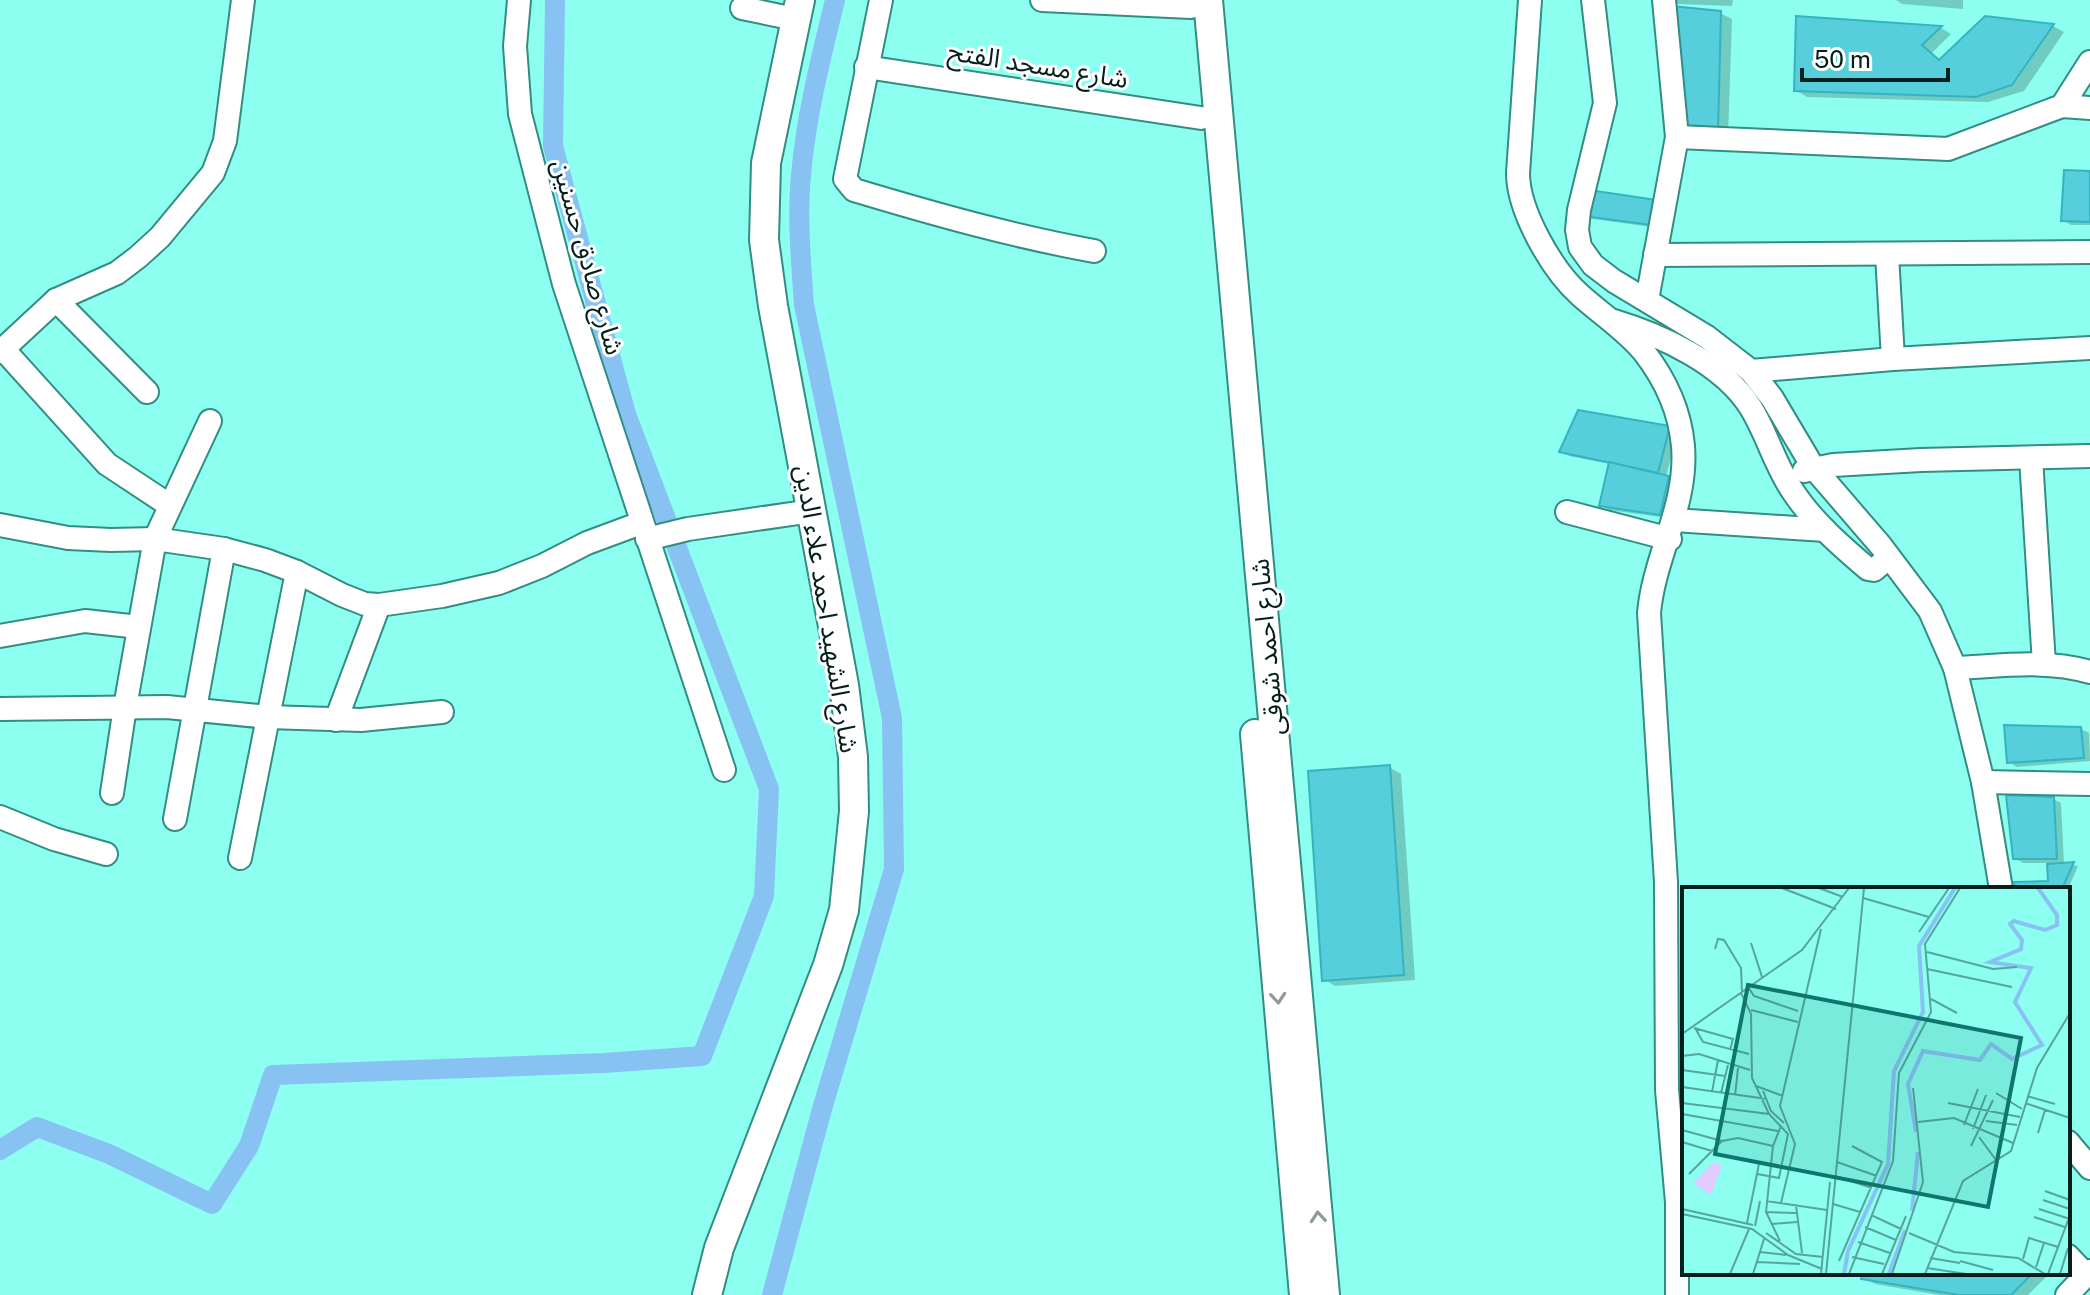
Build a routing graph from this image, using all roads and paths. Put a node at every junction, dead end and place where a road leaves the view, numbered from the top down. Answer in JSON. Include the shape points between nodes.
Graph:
{"nodes":[{"id":1,"x":243,"y":0,"type":"edge"},
{"id":2,"x":519,"y":0,"type":"edge"},
{"id":3,"x":881,"y":0,"type":"edge"},
{"id":4,"x":1042,"y":0,"type":"edge"},
{"id":5,"x":1530,"y":0,"type":"edge"},
{"id":6,"x":1593,"y":0,"type":"edge"},
{"id":7,"x":1664,"y":0,"type":"edge"},
{"id":8,"x":1196,"y":2,"type":"edge"},
{"id":9,"x":742,"y":8,"type":"dead end"},
{"id":10,"x":797,"y":10,"type":"edge"},
{"id":11,"x":2090,"y":62,"type":"edge"},
{"id":12,"x":866,"y":67,"type":"junction"},
{"id":13,"x":2062,"y":106,"type":"junction"},
{"id":14,"x":2090,"y":108,"type":"edge"},
{"id":15,"x":1201,"y":118,"type":"junction"},
{"id":16,"x":1677,"y":137,"type":"junction"},
{"id":17,"x":1094,"y":251,"type":"dead end"},
{"id":18,"x":2090,"y":252,"type":"edge"},
{"id":19,"x":1887,"y":254,"type":"junction"},
{"id":20,"x":1655,"y":255,"type":"junction"},
{"id":21,"x":56,"y":300,"type":"junction"},
{"id":22,"x":1647,"y":300,"type":"junction"},
{"id":23,"x":1609,"y":320,"type":"junction"},
{"id":24,"x":2090,"y":348,"type":"edge"},
{"id":25,"x":2,"y":350,"type":"edge"},
{"id":26,"x":1893,"y":359,"type":"junction"},
{"id":27,"x":1751,"y":371,"type":"junction"},
{"id":28,"x":147,"y":392,"type":"dead end"},
{"id":29,"x":210,"y":421,"type":"dead end"},
{"id":30,"x":2090,"y":456,"type":"edge"},
{"id":31,"x":2031,"y":458,"type":"junction"},
{"id":32,"x":1813,"y":467,"type":"junction"},
{"id":33,"x":1785,"y":478,"type":"junction"},
{"id":34,"x":169,"y":505,"type":"junction"},
{"id":35,"x":812,"y":511,"type":"junction"},
{"id":36,"x":1567,"y":512,"type":"dead end"},
{"id":37,"x":0,"y":525,"type":"edge"},
{"id":38,"x":1672,"y":530,"type":"junction"},
{"id":39,"x":1825,"y":530,"type":"junction"},
{"id":40,"x":650,"y":532,"type":"junction"},
{"id":41,"x":155,"y":539,"type":"junction"},
{"id":42,"x":224,"y":549,"type":"junction"},
{"id":43,"x":1889,"y":557,"type":"junction"},
{"id":44,"x":297,"y":572,"type":"junction"},
{"id":45,"x":379,"y":605,"type":"junction"},
{"id":46,"x":139,"y":627,"type":"junction"},
{"id":47,"x":0,"y":636,"type":"edge"},
{"id":48,"x":2044,"y":664,"type":"junction"},
{"id":49,"x":1955,"y":668,"type":"junction"},
{"id":50,"x":2090,"y":672,"type":"edge"},
{"id":51,"x":125,"y":707,"type":"junction"},
{"id":52,"x":0,"y":709,"type":"edge"},
{"id":53,"x":195,"y":710,"type":"junction"},
{"id":54,"x":442,"y":712,"type":"dead end"},
{"id":55,"x":268,"y":717,"type":"junction"},
{"id":56,"x":336,"y":720,"type":"junction"},
{"id":57,"x":724,"y":770,"type":"dead end"},
{"id":58,"x":1983,"y":782,"type":"junction"},
{"id":59,"x":2090,"y":784,"type":"edge"},
{"id":60,"x":112,"y":793,"type":"dead end"},
{"id":61,"x":0,"y":817,"type":"edge"},
{"id":62,"x":175,"y":819,"type":"dead end"},
{"id":63,"x":106,"y":854,"type":"dead end"},
{"id":64,"x":240,"y":858,"type":"dead end"},
{"id":65,"x":2001,"y":887,"type":"edge"},
{"id":66,"x":1675,"y":912,"type":"edge"},
{"id":67,"x":1675,"y":975,"type":"edge"},
{"id":68,"x":1676,"y":1090,"type":"edge"},
{"id":69,"x":2070,"y":1144,"type":"edge"},
{"id":70,"x":2090,"y":1168,"type":"edge"},
{"id":71,"x":1679,"y":1170,"type":"edge"},
{"id":72,"x":2070,"y":1258,"type":"edge"},
{"id":73,"x":2088,"y":1273,"type":"edge"},
{"id":74,"x":707,"y":1295,"type":"edge"},
{"id":75,"x":1304,"y":1295,"type":"edge"},
{"id":76,"x":1325,"y":1295,"type":"edge"},
{"id":77,"x":1677,"y":1295,"type":"edge"},
{"id":78,"x":2067,"y":1295,"type":"edge"}],
"edges":[{"from":1,"to":21,"type":"street","via":[[225,141],[213,173],[138,257],[117,273]]},
{"from":2,"to":40,"type":"street","name":"شارع صادق حسنين","via":[[515,69],[525,135],[564,284]]},
{"from":3,"to":12,"type":"street"},
{"from":4,"to":8,"type":"street"},
{"from":5,"to":23,"type":"street","via":[[1518,188],[1523,207],[1562,275]]},
{"from":6,"to":22,"type":"street","via":[[1605,103],[1579,210],[1580,247],[1593,265]]},
{"from":7,"to":16,"type":"street"},
{"from":8,"to":15,"type":"main road","name":"شارع احمد شوقى"},
{"from":76,"to":8,"type":"main road","name":"شارع احمد شوقى","one_way":true},
{"from":9,"to":10,"type":"street"},
{"from":10,"to":35,"type":"main road","name":"شارع الشهيد احمد علاء الدين","via":[[766,163],[764,240]]},
{"from":11,"to":13,"type":"street"},
{"from":12,"to":15,"type":"street","name":"شارع مسجد الفتح"},
{"from":12,"to":17,"type":"street","via":[[847,185],[957,221]]},
{"from":13,"to":14,"type":"street"},
{"from":13,"to":16,"type":"street","via":[[1948,149]]},
{"from":15,"to":75,"type":"main road","name":"شارع احمد شوقى","one_way":true},
{"from":16,"to":20,"type":"street"},
{"from":18,"to":19,"type":"street"},
{"from":19,"to":20,"type":"street"},
{"from":19,"to":26,"type":"street"},
{"from":20,"to":22,"type":"street"},
{"from":21,"to":25,"type":"street"},
{"from":21,"to":28,"type":"street"},
{"from":22,"to":27,"type":"street"},
{"from":23,"to":33,"type":"street","via":[[1672,342],[1729,382],[1751,407]]},
{"from":23,"to":38,"type":"street","via":[[1642,349],[1675,408],[1683,447]]},
{"from":24,"to":26,"type":"street"},
{"from":25,"to":34,"type":"street","via":[[107,464]]},
{"from":26,"to":27,"type":"street"},
{"from":27,"to":32,"type":"street"},
{"from":29,"to":34,"type":"street"},
{"from":30,"to":31,"type":"street"},
{"from":31,"to":32,"type":"street"},
{"from":31,"to":48,"type":"street"},
{"from":32,"to":33,"type":"street"},
{"from":32,"to":43,"type":"street"},
{"from":33,"to":39,"type":"street"},
{"from":34,"to":41,"type":"street"},
{"from":35,"to":40,"type":"street"},
{"from":35,"to":74,"type":"main road","name":"شارع الشهيد احمد علاء الدين","via":[[850,721],[854,811],[849,874],[844,910],[819,992],[719,1248]]},
{"from":36,"to":38,"type":"street"},
{"from":37,"to":41,"type":"street","via":[[68,538]]},
{"from":38,"to":39,"type":"street"},
{"from":38,"to":66,"type":"street","via":[[1649,613]]},
{"from":39,"to":43,"type":"street","via":[[1870,570]]},
{"from":40,"to":45,"type":"street","via":[[587,543],[499,583]]},
{"from":40,"to":57,"type":"street","name":"شارع صادق حسنين"},
{"from":41,"to":42,"type":"street"},
{"from":41,"to":46,"type":"street"},
{"from":42,"to":44,"type":"street"},
{"from":42,"to":53,"type":"street"},
{"from":43,"to":49,"type":"street","via":[[1930,611]]},
{"from":44,"to":45,"type":"street","via":[[342,595]]},
{"from":44,"to":55,"type":"street"},
{"from":45,"to":56,"type":"street"},
{"from":46,"to":47,"type":"street","via":[[85,621]]},
{"from":46,"to":51,"type":"street"},
{"from":48,"to":49,"type":"street"},
{"from":48,"to":50,"type":"street"},
{"from":49,"to":58,"type":"street"},
{"from":51,"to":52,"type":"street"},
{"from":51,"to":53,"type":"street"},
{"from":51,"to":60,"type":"street"},
{"from":53,"to":55,"type":"street"},
{"from":53,"to":62,"type":"street"},
{"from":54,"to":56,"type":"street"},
{"from":55,"to":56,"type":"street"},
{"from":55,"to":64,"type":"street"},
{"from":58,"to":59,"type":"street"},
{"from":58,"to":65,"type":"street"},
{"from":61,"to":63,"type":"street"},
{"from":66,"to":67,"type":"street"},
{"from":67,"to":68,"type":"street"},
{"from":68,"to":71,"type":"street"},
{"from":69,"to":70,"type":"street"},
{"from":71,"to":77,"type":"street"},
{"from":72,"to":73,"type":"street"},
{"from":73,"to":78,"type":"street"}]}
